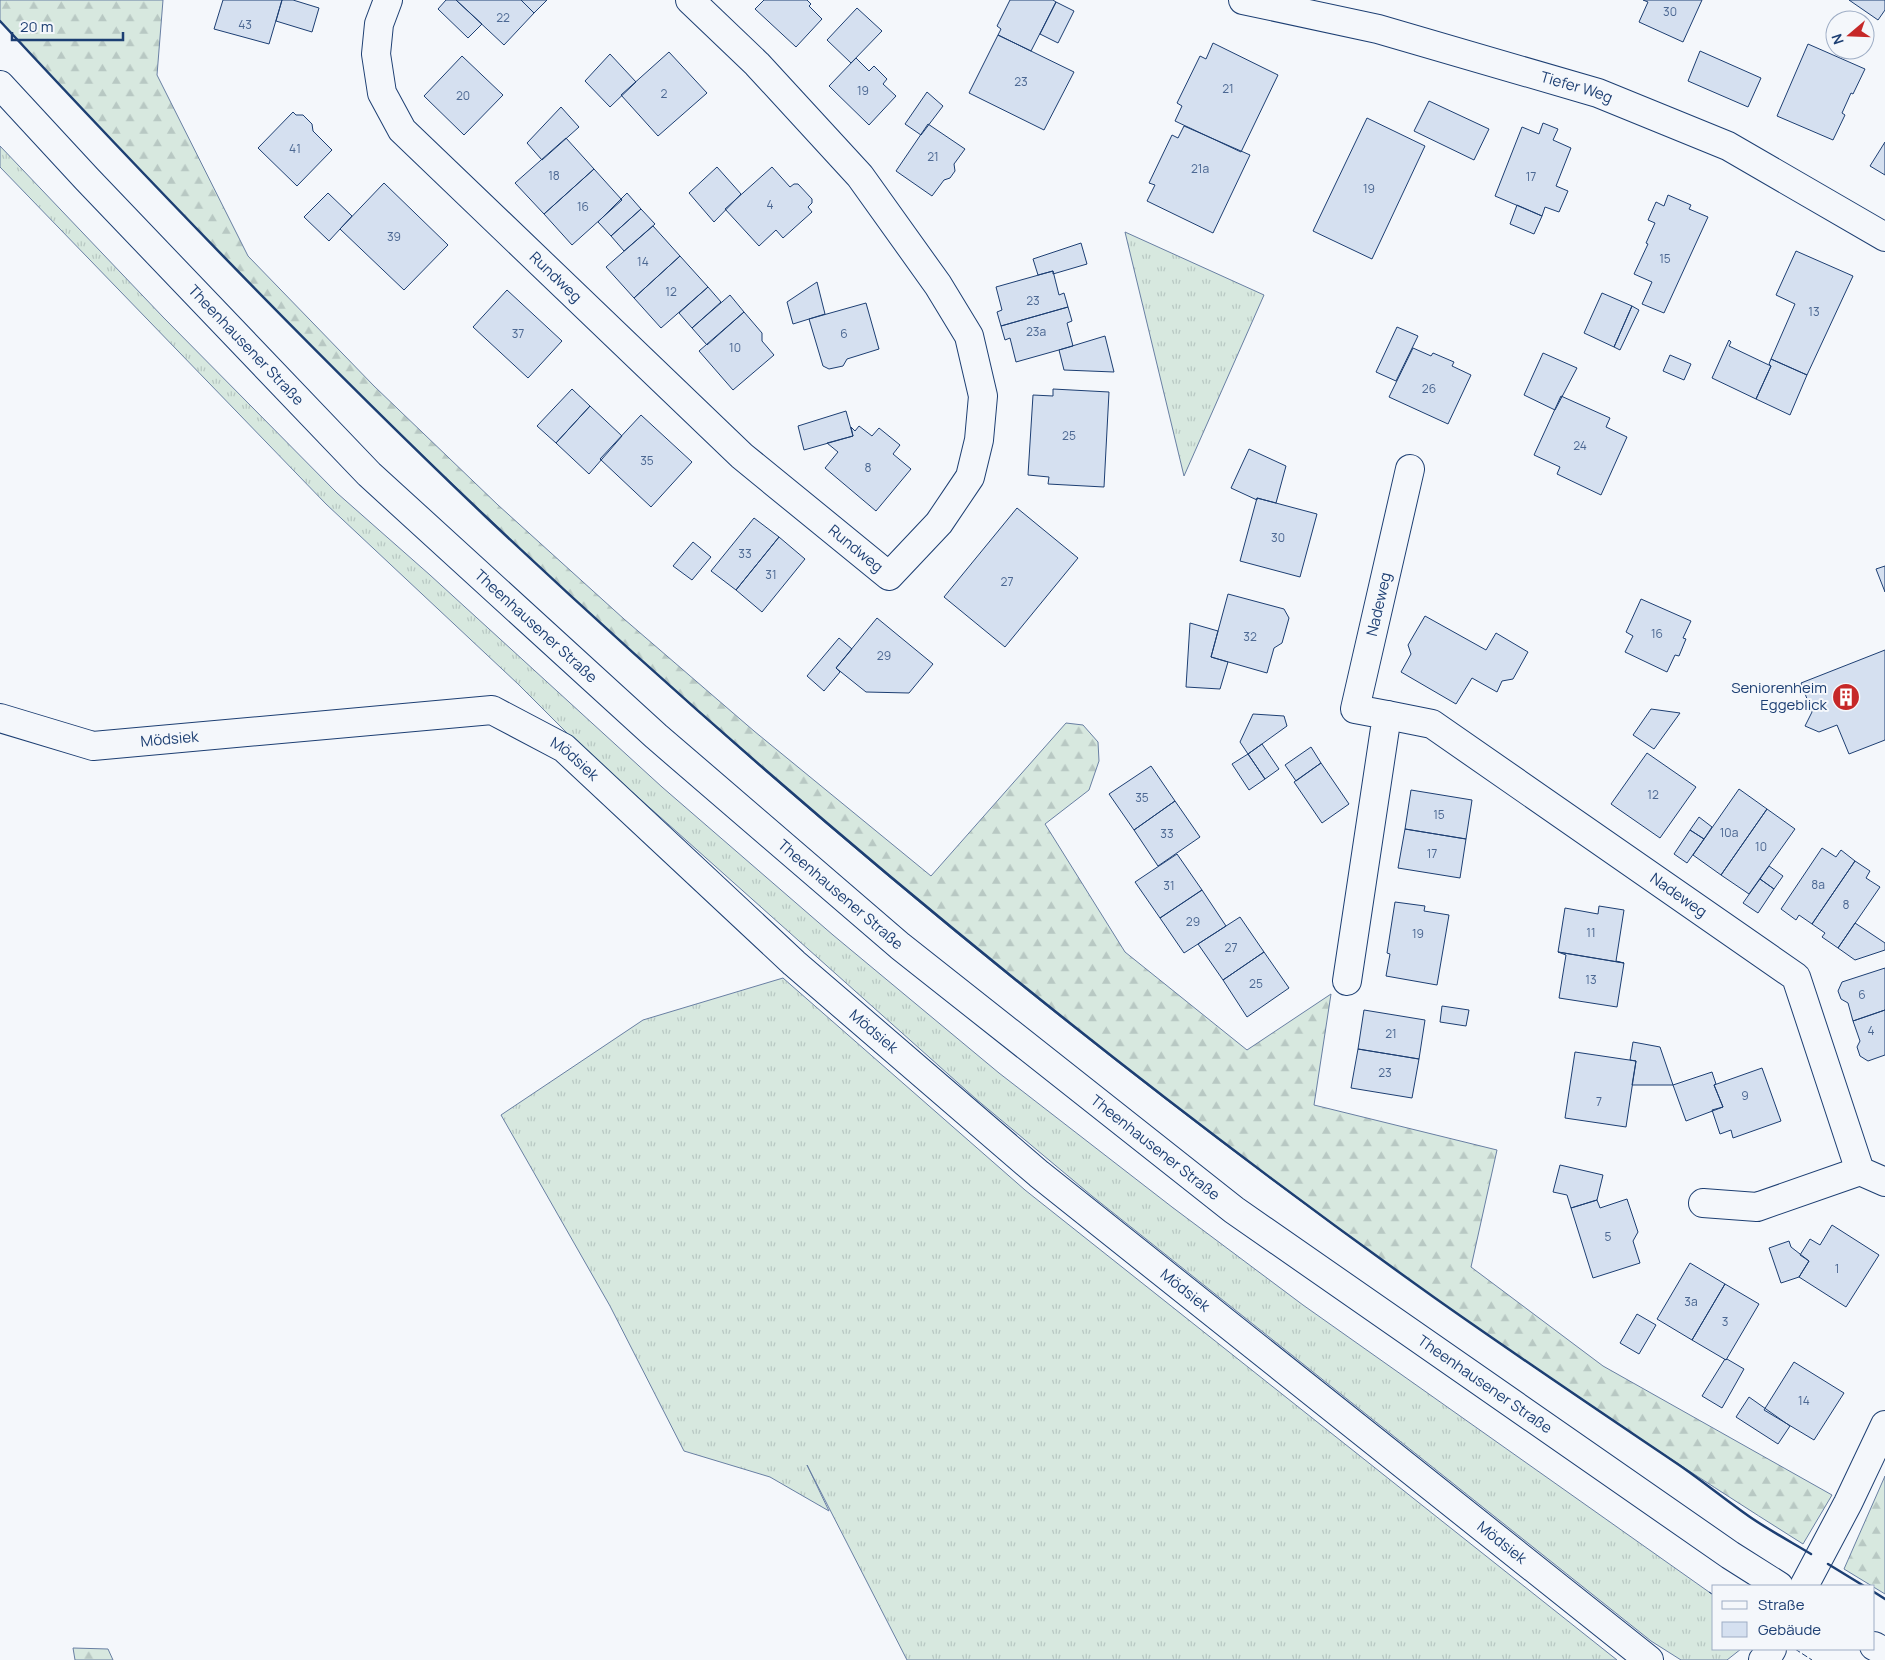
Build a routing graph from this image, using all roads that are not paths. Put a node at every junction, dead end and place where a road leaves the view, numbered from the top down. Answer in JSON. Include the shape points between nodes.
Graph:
{"nodes":[{"id":1,"x":388,"y":0,"type":"edge"},
{"id":2,"x":690,"y":0,"type":"edge"},
{"id":3,"x":1243,"y":0,"type":"edge"},
{"id":4,"x":1281,"y":5,"type":"edge"},
{"id":5,"x":0,"y":85,"type":"edge"},
{"id":6,"x":1885,"y":237,"type":"edge"},
{"id":7,"x":1410,"y":468,"type":"dead end"},
{"id":8,"x":1386,"y":715,"type":"junction"},
{"id":9,"x":0,"y":718,"type":"edge"},
{"id":10,"x":1347,"y":981,"type":"dead end"},
{"id":11,"x":1860,"y":1171,"type":"junction"},
{"id":12,"x":1885,"y":1182,"type":"edge"},
{"id":13,"x":1703,"y":1202,"type":"dead end"},
{"id":14,"x":1885,"y":1425,"type":"edge"},
{"id":15,"x":1778,"y":1585,"type":"edge"},
{"id":16,"x":1805,"y":1585,"type":"edge"},
{"id":17,"x":1771,"y":1650,"type":"edge"},
{"id":18,"x":1649,"y":1660,"type":"edge"},
{"id":19,"x":1763,"y":1660,"type":"edge"}],
"edges":[{"from":1,"to":2,"type":"street","name":"Rundweg","via":[[379,24],[376,54],[382,93],[402,130],[742,456],[889,576],[940,523],[970,477],[979,440],[983,396],[969,336],[938,285],[860,176],[757,64]]},
{"from":3,"to":4,"type":"street","name":"Tiefer Weg"},
{"from":4,"to":6,"type":"street","name":"Tiefer Weg","via":[[1378,29],[1598,93],[1728,146]]},
{"from":5,"to":15,"type":"street","name":"Theenhausener Straße","via":[[369,474],[656,736],[900,946],[1234,1210],[1730,1555]]},
{"from":7,"to":8,"type":"street","name":"Nadeweg","via":[[1355,709]]},
{"from":8,"to":10,"type":"street"},
{"from":8,"to":11,"type":"street","name":"Nadeweg","via":[[1432,724],[1796,977]]},
{"from":9,"to":18,"type":"street","name":"Mödsiek","via":[[93,746],[492,710],[564,748],[794,963],[1039,1174]]},
{"from":11,"to":12,"type":"street"},
{"from":11,"to":13,"type":"street","via":[[1757,1207]]},
{"from":14,"to":16,"type":"street"},
{"from":17,"to":19,"type":"street"}]}
